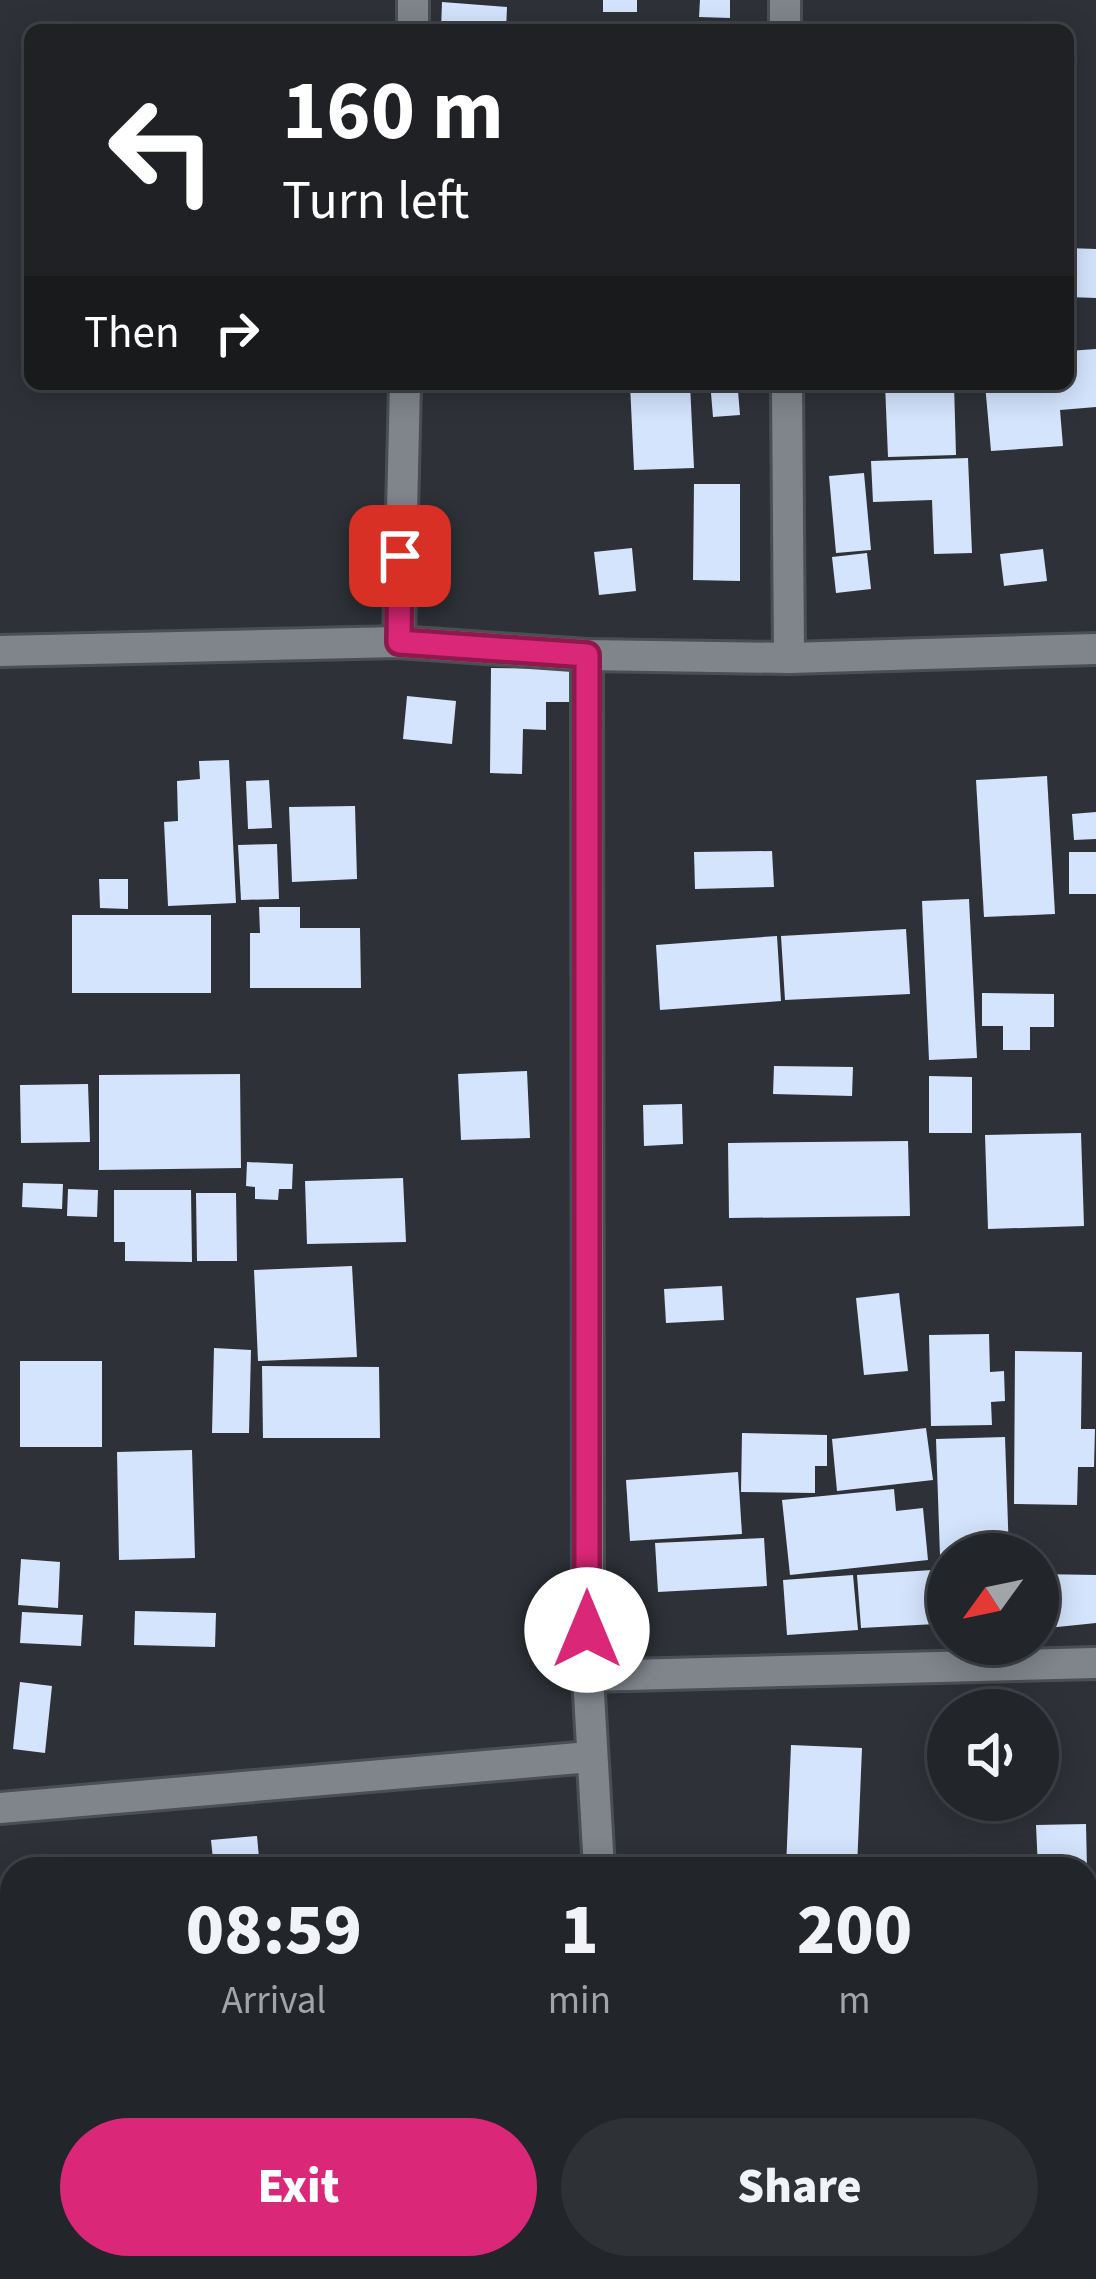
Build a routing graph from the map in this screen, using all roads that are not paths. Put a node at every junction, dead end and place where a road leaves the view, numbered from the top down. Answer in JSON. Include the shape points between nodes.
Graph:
{"nodes":[{"id":1,"x":404,"y":390,"type":"edge"},
{"id":2,"x":787,"y":390,"type":"edge"},
{"id":3,"x":399,"y":642,"type":"junction"},
{"id":4,"x":1096,"y":649,"type":"edge"},
{"id":5,"x":0,"y":651,"type":"edge"},
{"id":6,"x":587,"y":655,"type":"junction"},
{"id":7,"x":789,"y":658,"type":"junction"},
{"id":8,"x":1096,"y":1663,"type":"edge"},
{"id":9,"x":587,"y":1676,"type":"junction"},
{"id":10,"x":590,"y":1757,"type":"junction"},
{"id":11,"x":0,"y":1808,"type":"edge"},
{"id":12,"x":598,"y":1857,"type":"edge"}],
"edges":[{"from":1,"to":3,"type":"street"},
{"from":2,"to":7,"type":"street"},
{"from":3,"to":5,"type":"street"},
{"from":3,"to":6,"type":"street"},
{"from":4,"to":7,"type":"street"},
{"from":6,"to":7,"type":"street"},
{"from":6,"to":9,"type":"street"},
{"from":8,"to":9,"type":"street"},
{"from":9,"to":10,"type":"street"},
{"from":10,"to":11,"type":"street"},
{"from":10,"to":12,"type":"street"}]}
